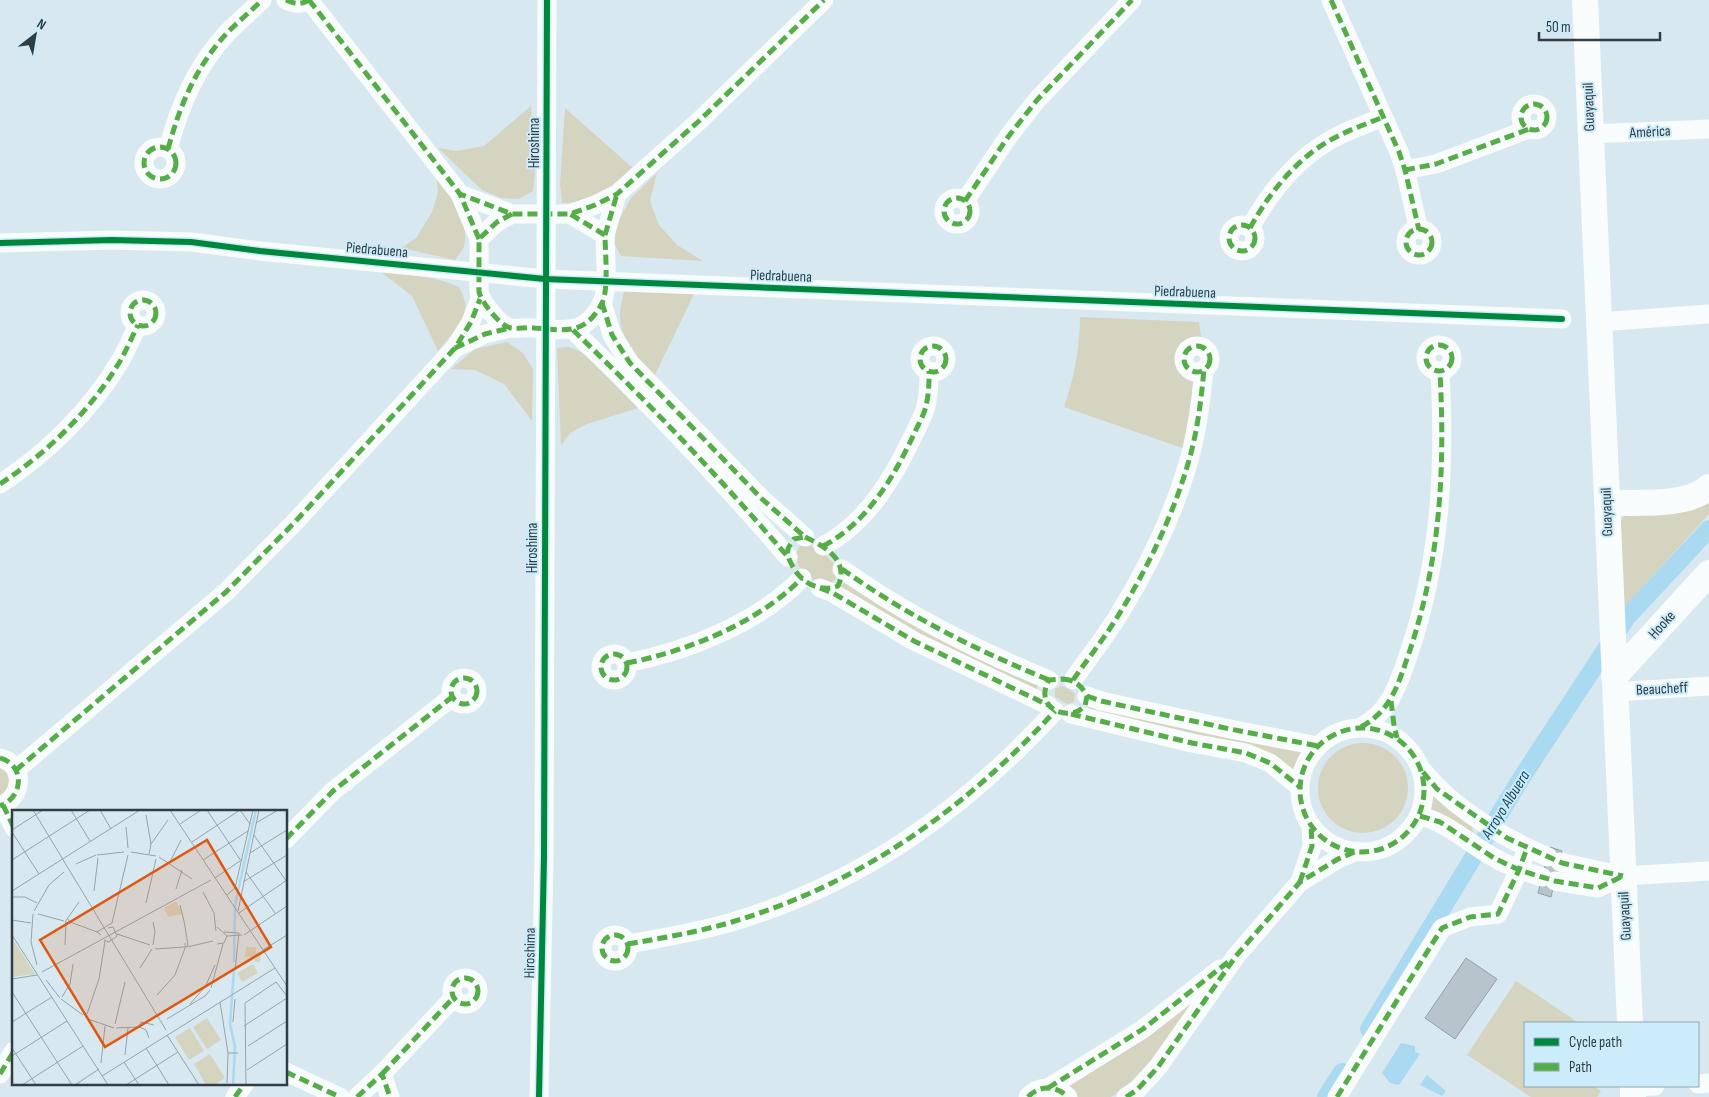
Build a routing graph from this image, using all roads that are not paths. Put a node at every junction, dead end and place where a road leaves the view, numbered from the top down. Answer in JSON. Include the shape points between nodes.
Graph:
{"nodes":[{"id":1,"x":262,"y":0,"type":"edge"},
{"id":2,"x":286,"y":0,"type":"edge"},
{"id":3,"x":309,"y":0,"type":"edge"},
{"id":4,"x":547,"y":0,"type":"edge"},
{"id":5,"x":824,"y":0,"type":"edge"},
{"id":6,"x":1132,"y":0,"type":"edge"},
{"id":7,"x":1331,"y":0,"type":"edge"},
{"id":8,"x":1584,"y":0,"type":"edge"},
{"id":9,"x":1383,"y":117,"type":"junction"},
{"id":10,"x":1529,"y":128,"type":"dead end"},
{"id":11,"x":1709,"y":129,"type":"edge"},
{"id":12,"x":1590,"y":134,"type":"junction"},
{"id":13,"x":168,"y":149,"type":"dead end"},
{"id":14,"x":1405,"y":170,"type":"junction"},
{"id":15,"x":460,"y":194,"type":"junction"},
{"id":16,"x":616,"y":194,"type":"junction"},
{"id":17,"x":965,"y":201,"type":"dead end"},
{"id":18,"x":519,"y":214,"type":"junction"},
{"id":19,"x":565,"y":214,"type":"junction"},
{"id":20,"x":1250,"y":228,"type":"dead end"},
{"id":21,"x":1419,"y":230,"type":"dead end"},
{"id":22,"x":605,"y":235,"type":"junction"},
{"id":23,"x":0,"y":243,"type":"edge"},
{"id":24,"x":480,"y":246,"type":"junction"},
{"id":25,"x":545,"y":279,"type":"junction"},
{"id":26,"x":480,"y":295,"type":"junction"},
{"id":27,"x":604,"y":300,"type":"junction"},
{"id":28,"x":1709,"y":314,"type":"edge"},
{"id":29,"x":1562,"y":319,"type":"dead end"},
{"id":30,"x":1599,"y":322,"type":"junction"},
{"id":31,"x":138,"y":325,"type":"dead end"},
{"id":32,"x":516,"y":327,"type":"junction"},
{"id":33,"x":566,"y":330,"type":"junction"},
{"id":34,"x":455,"y":348,"type":"junction"},
{"id":35,"x":1204,"y":369,"type":"dead end"},
{"id":36,"x":1440,"y":370,"type":"dead end"},
{"id":37,"x":929,"y":371,"type":"dead end"},
{"id":38,"x":0,"y":484,"type":"edge"},
{"id":39,"x":1709,"y":487,"type":"edge"},
{"id":40,"x":1607,"y":503,"type":"junction"},
{"id":41,"x":805,"y":537,"type":"junction"},
{"id":42,"x":823,"y":546,"type":"junction"},
{"id":43,"x":788,"y":557,"type":"junction"},
{"id":44,"x":842,"y":569,"type":"junction"},
{"id":45,"x":1709,"y":573,"type":"edge"},
{"id":46,"x":802,"y":578,"type":"junction"},
{"id":47,"x":820,"y":588,"type":"junction"},
{"id":48,"x":627,"y":663,"type":"dead end"},
{"id":49,"x":1049,"y":680,"type":"junction"},
{"id":50,"x":1073,"y":680,"type":"junction"},
{"id":51,"x":1615,"y":685,"type":"junction"},
{"id":52,"x":1709,"y":686,"type":"edge"},
{"id":53,"x":1087,"y":696,"type":"junction"},
{"id":54,"x":452,"y":697,"type":"dead end"},
{"id":55,"x":1391,"y":701,"type":"junction"},
{"id":56,"x":1058,"y":710,"type":"junction"},
{"id":57,"x":1362,"y":727,"type":"junction"},
{"id":58,"x":1398,"y":738,"type":"junction"},
{"id":59,"x":1318,"y":746,"type":"junction"},
{"id":60,"x":0,"y":758,"type":"edge"},
{"id":61,"x":16,"y":770,"type":"junction"},
{"id":62,"x":1423,"y":772,"type":"junction"},
{"id":63,"x":1300,"y":787,"type":"junction"},
{"id":64,"x":1,"y":806,"type":"edge"},
{"id":65,"x":1420,"y":816,"type":"junction"},
{"id":66,"x":12,"y":825,"type":"edge"},
{"id":67,"x":1312,"y":825,"type":"junction"},
{"id":68,"x":288,"y":837,"type":"edge"},
{"id":69,"x":1527,"y":848,"type":"junction"},
{"id":70,"x":1357,"y":851,"type":"junction"},
{"id":71,"x":1519,"y":870,"type":"junction"},
{"id":72,"x":1709,"y":871,"type":"edge"},
{"id":73,"x":1623,"y":876,"type":"junction"},
{"id":74,"x":1300,"y":882,"type":"junction"},
{"id":75,"x":628,"y":944,"type":"dead end"},
{"id":76,"x":1236,"y":956,"type":"junction"},
{"id":77,"x":454,"y":997,"type":"dead end"},
{"id":78,"x":1630,"y":1022,"type":"edge"},
{"id":79,"x":12,"y":1054,"type":"edge"},
{"id":80,"x":288,"y":1073,"type":"edge"},
{"id":81,"x":0,"y":1074,"type":"edge"},
{"id":82,"x":382,"y":1074,"type":"junction"},
{"id":83,"x":244,"y":1084,"type":"edge"},
{"id":84,"x":1048,"y":1088,"type":"junction"},
{"id":85,"x":235,"y":1097,"type":"edge"},
{"id":86,"x":340,"y":1097,"type":"edge"},
{"id":87,"x":357,"y":1097,"type":"edge"},
{"id":88,"x":390,"y":1097,"type":"edge"},
{"id":89,"x":539,"y":1097,"type":"edge"},
{"id":90,"x":1028,"y":1097,"type":"edge"},
{"id":91,"x":1068,"y":1097,"type":"edge"},
{"id":92,"x":1126,"y":1097,"type":"edge"},
{"id":93,"x":1337,"y":1097,"type":"edge"}],
"edges":[{"from":1,"to":13,"type":"street","via":[[208,56],[178,112]]},
{"from":2,"to":3,"type":"street","via":[[296,4]]},
{"from":3,"to":15,"type":"street"},
{"from":4,"to":25,"type":"street","name":"Hiroshima"},
{"from":5,"to":16,"type":"street","via":[[699,121]]},
{"from":6,"to":17,"type":"street","via":[[1037,100]]},
{"from":7,"to":9,"type":"street"},
{"from":8,"to":12,"type":"street","name":"Guayaquil"},
{"from":9,"to":14,"type":"street"},
{"from":9,"to":20,"type":"street","via":[[1320,146],[1273,190]]},
{"from":10,"to":14,"type":"street","via":[[1436,164]]},
{"from":11,"to":12,"type":"street","name":"América"},
{"from":12,"to":30,"type":"street","name":"Guayaquil"},
{"from":14,"to":21,"type":"street"},
{"from":15,"to":18,"type":"street"},
{"from":15,"to":24,"type":"street"},
{"from":16,"to":19,"type":"street","via":[[595,205]]},
{"from":16,"to":22,"type":"street"},
{"from":18,"to":19,"type":"street"},
{"from":18,"to":24,"type":"street","via":[[497,222]]},
{"from":19,"to":22,"type":"street"},
{"from":22,"to":27,"type":"street"},
{"from":23,"to":25,"type":"street","name":"Piedrabuena","via":[[191,242]]},
{"from":24,"to":26,"type":"street"},
{"from":25,"to":29,"type":"street","name":"Piedrabuena"},
{"from":25,"to":89,"type":"street","name":"Hiroshima","via":[[544,857]]},
{"from":26,"to":32,"type":"street","via":[[500,321]]},
{"from":26,"to":34,"type":"street","via":[[471,322]]},
{"from":27,"to":33,"type":"street","via":[[594,317]]},
{"from":27,"to":41,"type":"street","via":[[612,335],[630,363],[762,499]]},
{"from":28,"to":30,"type":"street"},
{"from":30,"to":40,"type":"street","name":"Guayaquil"},
{"from":31,"to":38,"type":"street","via":[[120,362],[74,421]]},
{"from":32,"to":33,"type":"street"},
{"from":32,"to":34,"type":"street","via":[[485,334]]},
{"from":33,"to":43,"type":"street","via":[[613,369],[705,464]]},
{"from":34,"to":61,"type":"street","via":[[226,592]]},
{"from":35,"to":50,"type":"street","via":[[1196,432],[1188,466],[1172,507],[1121,612]]},
{"from":36,"to":55,"type":"street","via":[[1443,424],[1436,542],[1420,622]]},
{"from":37,"to":42,"type":"street","via":[[926,406],[902,459],[866,512]]},
{"from":39,"to":40,"type":"street","via":[[1702,494],[1677,501]]},
{"from":40,"to":51,"type":"street","name":"Guayaquil"},
{"from":41,"to":42,"type":"street"},
{"from":41,"to":43,"type":"street","via":[[794,539],[788,548]]},
{"from":42,"to":44,"type":"street"},
{"from":43,"to":46,"type":"street"},
{"from":44,"to":47,"type":"street","via":[[838,586]]},
{"from":44,"to":49,"type":"street","via":[[883,598],[946,633]]},
{"from":45,"to":51,"type":"street","name":"Hooke"},
{"from":46,"to":47,"type":"street"},
{"from":46,"to":48,"type":"street","via":[[771,605],[731,627],[670,652]]},
{"from":47,"to":56,"type":"street","via":[[914,641]]},
{"from":49,"to":50,"type":"street"},
{"from":49,"to":56,"type":"street","via":[[1044,688],[1045,698]]},
{"from":50,"to":53,"type":"street"},
{"from":51,"to":52,"type":"street","name":"Beaucheff"},
{"from":51,"to":73,"type":"street","name":"Guayaquil"},
{"from":53,"to":56,"type":"street","via":[[1085,706],[1077,712]]},
{"from":53,"to":59,"type":"street","via":[[1181,719]]},
{"from":54,"to":68,"type":"street","via":[[333,791]]},
{"from":55,"to":57,"type":"street","via":[[1372,722]]},
{"from":55,"to":58,"type":"street"},
{"from":56,"to":63,"type":"street","via":[[1246,753],[1270,763]]},
{"from":56,"to":75,"type":"street","via":[[970,794],[924,829],[857,870],[822,888],[731,922]]},
{"from":57,"to":58,"type":"street","via":[[1379,729]]},
{"from":57,"to":59,"type":"street","via":[[1340,731]]},
{"from":58,"to":62,"type":"street","via":[[1413,753]]},
{"from":59,"to":63,"type":"street","via":[[1302,770]]},
{"from":60,"to":61,"type":"street"},
{"from":61,"to":64,"type":"street","via":[[19,787],[16,795]]},
{"from":62,"to":65,"type":"street","via":[[1425,794]]},
{"from":62,"to":69,"type":"street","via":[[1437,789],[1472,815]]},
{"from":63,"to":67,"type":"street","via":[[1304,813]]},
{"from":64,"to":66,"type":"street"},
{"from":65,"to":70,"type":"street","via":[[1408,834],[1391,846],[1370,852]]},
{"from":65,"to":71,"type":"street","via":[[1440,822],[1494,858]]},
{"from":67,"to":70,"type":"street","via":[[1330,844]]},
{"from":67,"to":74,"type":"street","via":[[1312,846]]},
{"from":69,"to":71,"type":"street"},
{"from":69,"to":73,"type":"street","via":[[1554,860]]},
{"from":70,"to":74,"type":"street"},
{"from":71,"to":73,"type":"street","via":[[1598,888]]},
{"from":71,"to":93,"type":"street","via":[[1498,914],[1470,917],[1442,928]]},
{"from":72,"to":73,"type":"street"},
{"from":73,"to":78,"type":"street","name":"Guayaquil"},
{"from":74,"to":76,"type":"street"},
{"from":76,"to":84,"type":"street","via":[[1143,1028]]},
{"from":76,"to":92,"type":"street","via":[[1158,1067]]},
{"from":77,"to":82,"type":"street"},
{"from":79,"to":81,"type":"street"},
{"from":80,"to":86,"type":"street"},
{"from":82,"to":87,"type":"street"},
{"from":82,"to":88,"type":"street"},
{"from":83,"to":85,"type":"street"},
{"from":84,"to":90,"type":"street","via":[[1039,1089]]},
{"from":84,"to":91,"type":"street","via":[[1057,1089]]}]}
